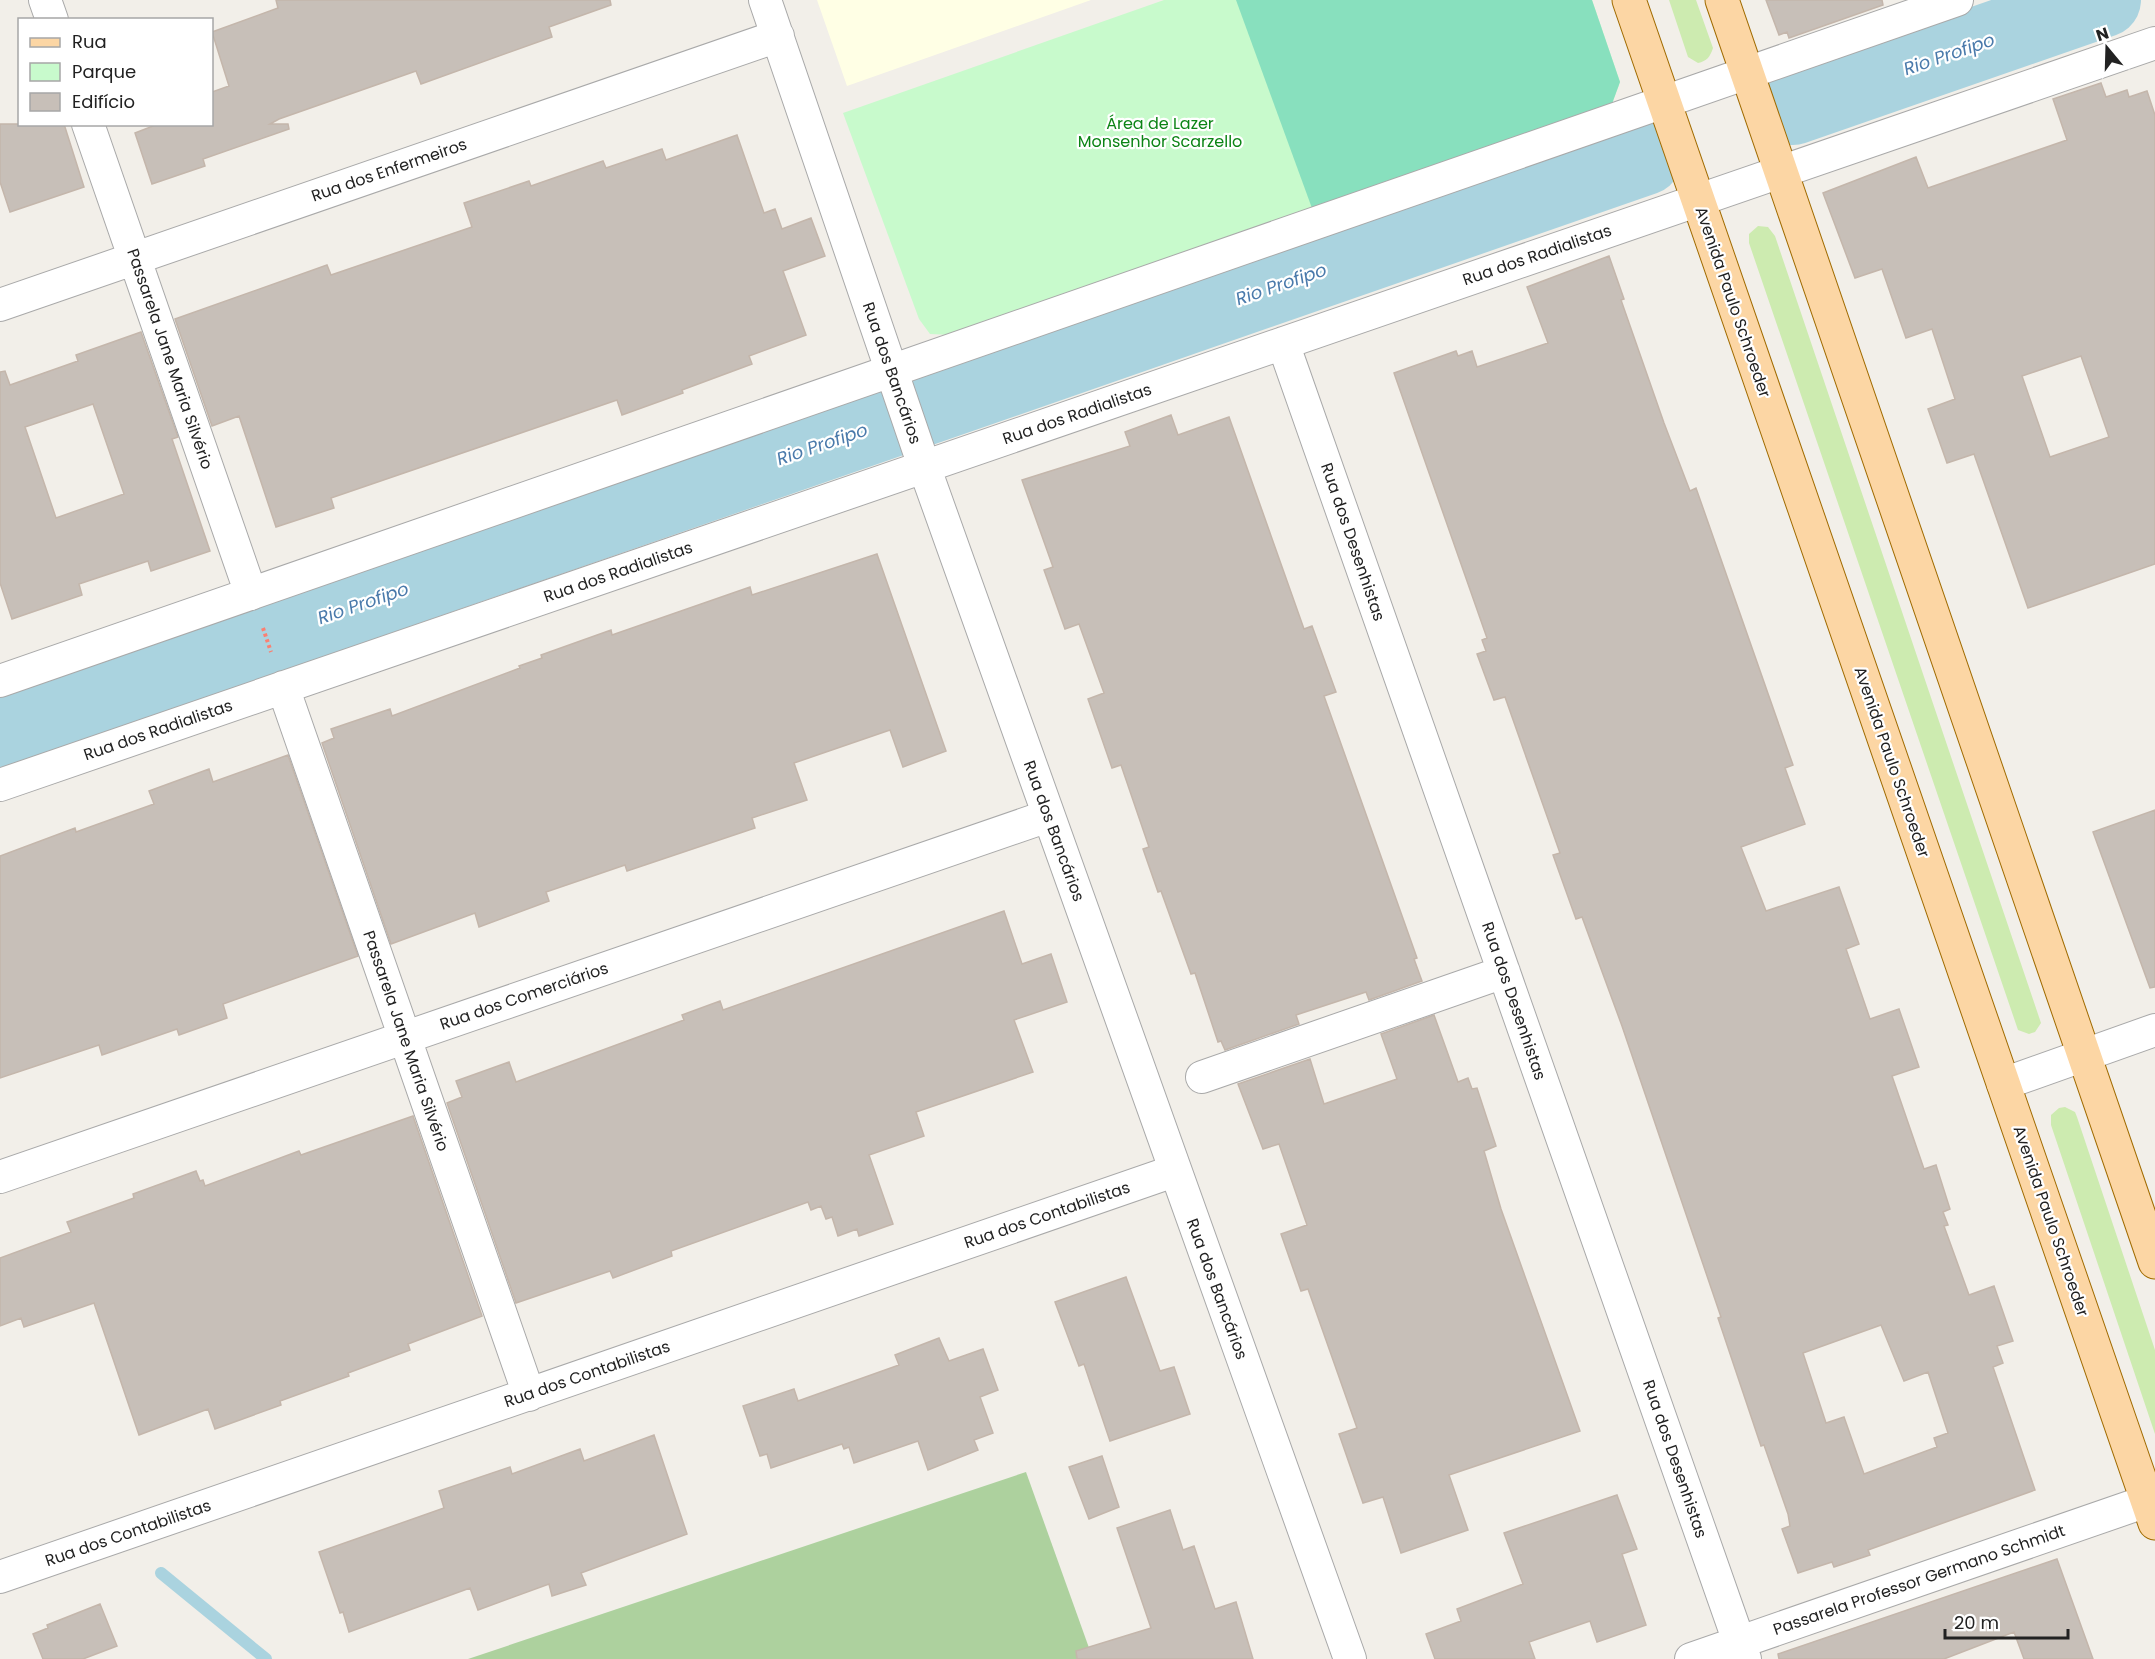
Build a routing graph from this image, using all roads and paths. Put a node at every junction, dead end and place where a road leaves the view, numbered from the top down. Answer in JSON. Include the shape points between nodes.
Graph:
{"nodes":[{"id":1,"x":45,"y":0,"type":"edge"},
{"id":2,"x":765,"y":0,"type":"edge"},
{"id":3,"x":1629,"y":0,"type":"edge"},
{"id":4,"x":1722,"y":0,"type":"edge"},
{"id":5,"x":1957,"y":0,"type":"edge"},
{"id":6,"x":51,"y":18,"type":"edge"},
{"id":7,"x":778,"y":36,"type":"junction"},
{"id":8,"x":2155,"y":43,"type":"edge"},
{"id":9,"x":1747,"y":73,"type":"junction"},
{"id":10,"x":1664,"y":102,"type":"junction"},
{"id":11,"x":89,"y":126,"type":"edge"},
{"id":12,"x":1781,"y":172,"type":"junction"},
{"id":13,"x":1698,"y":200,"type":"junction"},
{"id":14,"x":135,"y":258,"type":"junction"},
{"id":15,"x":0,"y":305,"type":"edge"},
{"id":16,"x":1283,"y":343,"type":"junction"},
{"id":17,"x":891,"y":371,"type":"junction"},
{"id":18,"x":924,"y":466,"type":"junction"},
{"id":19,"x":255,"y":606,"type":"junction"},
{"id":20,"x":279,"y":675,"type":"junction"},
{"id":21,"x":0,"y":681,"type":"edge"},
{"id":22,"x":0,"y":784,"type":"edge"},
{"id":23,"x":1048,"y":816,"type":"junction"},
{"id":24,"x":1504,"y":972,"type":"junction"},
{"id":25,"x":2155,"y":1030,"type":"edge"},
{"id":26,"x":405,"y":1037,"type":"junction"},
{"id":27,"x":2084,"y":1055,"type":"junction"},
{"id":28,"x":1202,"y":1077,"type":"dead end"},
{"id":29,"x":2003,"y":1084,"type":"junction"},
{"id":30,"x":1174,"y":1171,"type":"junction"},
{"id":31,"x":0,"y":1177,"type":"edge"},
{"id":32,"x":2155,"y":1262,"type":"edge"},
{"id":33,"x":529,"y":1395,"type":"junction"},
{"id":34,"x":2151,"y":1512,"type":"edge"},
{"id":35,"x":0,"y":1577,"type":"edge"},
{"id":36,"x":1742,"y":1651,"type":"edge"},
{"id":37,"x":1350,"y":1659,"type":"edge"},
{"id":38,"x":1691,"y":1659,"type":"edge"}],
"edges":[{"from":1,"to":6,"type":"street"},
{"from":2,"to":7,"type":"street","name":"Rua dos Bancários"},
{"from":3,"to":10,"type":"main road","name":"Avenida Paulo Schroeder"},
{"from":4,"to":9,"type":"main road"},
{"from":5,"to":9,"type":"street"},
{"from":7,"to":14,"type":"street","name":"Rua dos Enfermeiros"},
{"from":7,"to":17,"type":"street","name":"Rua dos Bancários"},
{"from":8,"to":12,"type":"street","name":"Rua dos Radialistas"},
{"from":9,"to":10,"type":"street"},
{"from":9,"to":12,"type":"main road"},
{"from":10,"to":13,"type":"main road","name":"Avenida Paulo Schroeder"},
{"from":10,"to":17,"type":"street"},
{"from":11,"to":14,"type":"street","name":"Passarela Jane Maria Silvério"},
{"from":12,"to":13,"type":"street","name":"Rua dos Radialistas"},
{"from":12,"to":27,"type":"main road"},
{"from":13,"to":16,"type":"street","name":"Rua dos Radialistas"},
{"from":13,"to":29,"type":"main road","name":"Avenida Paulo Schroeder"},
{"from":14,"to":15,"type":"street","name":"Rua dos Enfermeiros"},
{"from":14,"to":19,"type":"street","name":"Passarela Jane Maria Silvério"},
{"from":16,"to":18,"type":"street","name":"Rua dos Radialistas"},
{"from":16,"to":24,"type":"street","name":"Rua dos Desenhistas"},
{"from":17,"to":18,"type":"street","name":"Rua dos Bancários"},
{"from":17,"to":19,"type":"street"},
{"from":18,"to":20,"type":"street","name":"Rua dos Radialistas"},
{"from":18,"to":23,"type":"street","name":"Rua dos Bancários"},
{"from":19,"to":20,"type":"path"},
{"from":19,"to":21,"type":"street"},
{"from":20,"to":22,"type":"street","name":"Rua dos Radialistas"},
{"from":20,"to":26,"type":"street","name":"Passarela Jane Maria Silvério"},
{"from":23,"to":26,"type":"street","name":"Rua dos Comerciários"},
{"from":23,"to":30,"type":"street","name":"Rua dos Bancários"},
{"from":24,"to":28,"type":"street"},
{"from":24,"to":36,"type":"street","name":"Rua dos Desenhistas"},
{"from":25,"to":27,"type":"street"},
{"from":26,"to":31,"type":"street","name":"Rua dos Comerciários"},
{"from":26,"to":33,"type":"street","name":"Passarela Jane Maria Silvério"},
{"from":27,"to":29,"type":"street"},
{"from":27,"to":32,"type":"main road"},
{"from":29,"to":34,"type":"main road","name":"Avenida Paulo Schroeder"},
{"from":30,"to":33,"type":"street","name":"Rua dos Contabilistas"},
{"from":30,"to":37,"type":"street","name":"Rua dos Bancários"},
{"from":33,"to":35,"type":"street","name":"Rua dos Contabilistas"},
{"from":34,"to":36,"type":"street","name":"Passarela Professor Germano Schmidt"},
{"from":36,"to":38,"type":"street","name":"Passarela Professor Germano Schmidt"}]}
